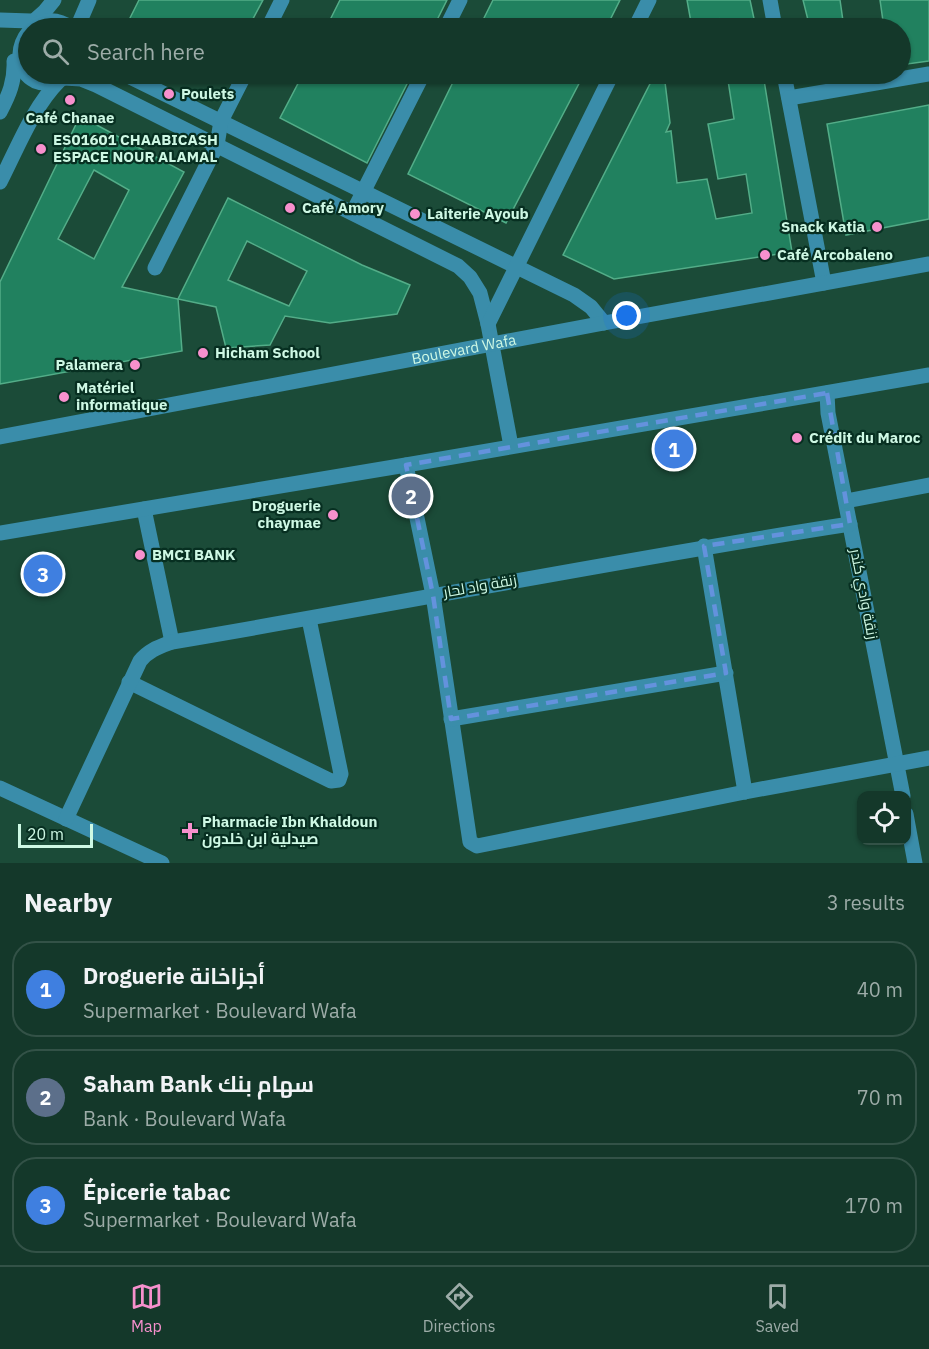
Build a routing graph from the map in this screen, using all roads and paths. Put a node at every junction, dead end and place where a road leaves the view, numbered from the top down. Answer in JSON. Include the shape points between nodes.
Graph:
{"nodes":[{"id":1,"x":54,"y":0,"type":"edge"},
{"id":2,"x":89,"y":0,"type":"edge"},
{"id":3,"x":282,"y":0,"type":"edge"},
{"id":4,"x":460,"y":0,"type":"edge"},
{"id":5,"x":649,"y":0,"type":"edge"},
{"id":6,"x":770,"y":0,"type":"edge"},
{"id":7,"x":35,"y":18,"type":"edge"},
{"id":8,"x":81,"y":18,"type":"edge"},
{"id":9,"x":272,"y":18,"type":"edge"},
{"id":10,"x":451,"y":18,"type":"edge"},
{"id":11,"x":640,"y":18,"type":"edge"},
{"id":12,"x":773,"y":18,"type":"edge"},
{"id":13,"x":0,"y":20,"type":"edge"},
{"id":14,"x":18,"y":20,"type":"edge"},
{"id":15,"x":18,"y":32,"type":"edge"},
{"id":16,"x":4,"y":42,"type":"dead end"},
{"id":17,"x":14,"y":58,"type":"junction"},
{"id":18,"x":18,"y":65,"type":"edge"},
{"id":19,"x":929,"y":74,"type":"edge"},
{"id":20,"x":911,"y":77,"type":"edge"},
{"id":21,"x":56,"y":84,"type":"edge"},
{"id":22,"x":94,"y":84,"type":"edge"},
{"id":23,"x":145,"y":84,"type":"edge"},
{"id":24,"x":240,"y":84,"type":"edge"},
{"id":25,"x":418,"y":84,"type":"edge"},
{"id":26,"x":607,"y":84,"type":"edge"},
{"id":27,"x":786,"y":84,"type":"edge"},
{"id":28,"x":871,"y":84,"type":"edge"},
{"id":29,"x":789,"y":98,"type":"junction"},
{"id":30,"x":0,"y":112,"type":"edge"},
{"id":31,"x":221,"y":121,"type":"junction"},
{"id":32,"x":217,"y":145,"type":"junction"},
{"id":33,"x":0,"y":182,"type":"edge"},
{"id":34,"x":364,"y":192,"type":"junction"},
{"id":35,"x":353,"y":213,"type":"junction"},
{"id":36,"x":929,"y":264,"type":"edge"},
{"id":37,"x":516,"y":266,"type":"junction"},
{"id":38,"x":154,"y":268,"type":"dead end"},
{"id":39,"x":824,"y":283,"type":"junction"},
{"id":40,"x":604,"y":323,"type":"junction"},
{"id":41,"x":489,"y":324,"type":"junction"},
{"id":42,"x":492,"y":345,"type":"junction"},
{"id":43,"x":929,"y":375,"type":"edge"},
{"id":44,"x":827,"y":393,"type":"junction"},
{"id":45,"x":0,"y":437,"type":"edge"},
{"id":46,"x":511,"y":446,"type":"junction"},
{"id":47,"x":406,"y":465,"type":"junction"},
{"id":48,"x":929,"y":485,"type":"edge"},
{"id":49,"x":846,"y":501,"type":"junction"},
{"id":50,"x":144,"y":509,"type":"junction"},
{"id":51,"x":850,"y":524,"type":"junction"},
{"id":52,"x":0,"y":533,"type":"edge"},
{"id":53,"x":704,"y":546,"type":"junction"},
{"id":54,"x":433,"y":595,"type":"junction"},
{"id":55,"x":309,"y":619,"type":"junction"},
{"id":56,"x":172,"y":642,"type":"junction"},
{"id":57,"x":726,"y":673,"type":"junction"},
{"id":58,"x":129,"y":682,"type":"junction"},
{"id":59,"x":451,"y":719,"type":"junction"},
{"id":60,"x":929,"y":758,"type":"edge"},
{"id":61,"x":898,"y":764,"type":"junction"},
{"id":62,"x":0,"y":789,"type":"edge"},
{"id":63,"x":902,"y":791,"type":"edge"},
{"id":64,"x":745,"y":792,"type":"junction"},
{"id":65,"x":66,"y":819,"type":"junction"},
{"id":66,"x":911,"y":841,"type":"edge"},
{"id":67,"x":162,"y":863,"type":"edge"},
{"id":68,"x":915,"y":863,"type":"edge"}],
"edges":[{"from":1,"to":7,"type":"street"},
{"from":2,"to":8,"type":"street"},
{"from":3,"to":9,"type":"street"},
{"from":4,"to":10,"type":"street"},
{"from":5,"to":11,"type":"street"},
{"from":6,"to":12,"type":"street"},
{"from":13,"to":14,"type":"street"},
{"from":15,"to":17,"type":"street"},
{"from":16,"to":17,"type":"street"},
{"from":17,"to":18,"type":"street"},
{"from":17,"to":30,"type":"street","via":[[15,75]]},
{"from":19,"to":20,"type":"street"},
{"from":21,"to":33,"type":"street","via":[[48,91]]},
{"from":22,"to":32,"type":"street"},
{"from":23,"to":31,"type":"street"},
{"from":24,"to":31,"type":"street"},
{"from":25,"to":34,"type":"street"},
{"from":26,"to":37,"type":"street"},
{"from":27,"to":29,"type":"street"},
{"from":28,"to":29,"type":"street"},
{"from":29,"to":39,"type":"street"},
{"from":31,"to":32,"type":"street"},
{"from":31,"to":34,"type":"street"},
{"from":32,"to":35,"type":"street"},
{"from":32,"to":38,"type":"street"},
{"from":34,"to":35,"type":"street"},
{"from":34,"to":37,"type":"street"},
{"from":35,"to":41,"type":"street","via":[[458,266],[480,293]]},
{"from":36,"to":39,"type":"street","name":"Boulevard Wafa"},
{"from":37,"to":40,"type":"street","via":[[574,295]]},
{"from":37,"to":41,"type":"street"},
{"from":39,"to":40,"type":"street","name":"Boulevard Wafa"},
{"from":40,"to":42,"type":"street","name":"Boulevard Wafa"},
{"from":41,"to":42,"type":"street"},
{"from":42,"to":45,"type":"street","name":"Boulevard Wafa"},
{"from":42,"to":46,"type":"street"},
{"from":43,"to":44,"type":"street"},
{"from":44,"to":46,"type":"street"},
{"from":44,"to":49,"type":"street","name":"زنقة وادي كندر"},
{"from":46,"to":47,"type":"street"},
{"from":47,"to":50,"type":"street"},
{"from":47,"to":54,"type":"street"},
{"from":48,"to":49,"type":"street"},
{"from":49,"to":51,"type":"street","name":"زنقة وادي كندر"},
{"from":50,"to":52,"type":"street"},
{"from":50,"to":56,"type":"street"},
{"from":51,"to":53,"type":"street","name":"زنقة واد لحار"},
{"from":51,"to":61,"type":"street","name":"زنقة وادي كندر"},
{"from":53,"to":54,"type":"street","name":"زنقة واد لحار"},
{"from":53,"to":57,"type":"street"},
{"from":54,"to":55,"type":"street","name":"زنقة واد لحار"},
{"from":54,"to":59,"type":"street"},
{"from":55,"to":56,"type":"street","name":"زنقة واد لحار"},
{"from":55,"to":58,"type":"street","via":[[341,774],[339,780],[331,781]]},
{"from":56,"to":58,"type":"street","name":"زنقة واد لحار","via":[[147,653]]},
{"from":57,"to":59,"type":"street"},
{"from":57,"to":64,"type":"street"},
{"from":58,"to":65,"type":"street","name":"زنقة واد لحار"},
{"from":59,"to":64,"type":"street","via":[[470,842],[477,846]]},
{"from":60,"to":61,"type":"street"},
{"from":61,"to":63,"type":"street","name":"زنقة وادي كندر"},
{"from":61,"to":64,"type":"street"},
{"from":62,"to":65,"type":"street"},
{"from":65,"to":67,"type":"street"},
{"from":66,"to":68,"type":"street"}]}
